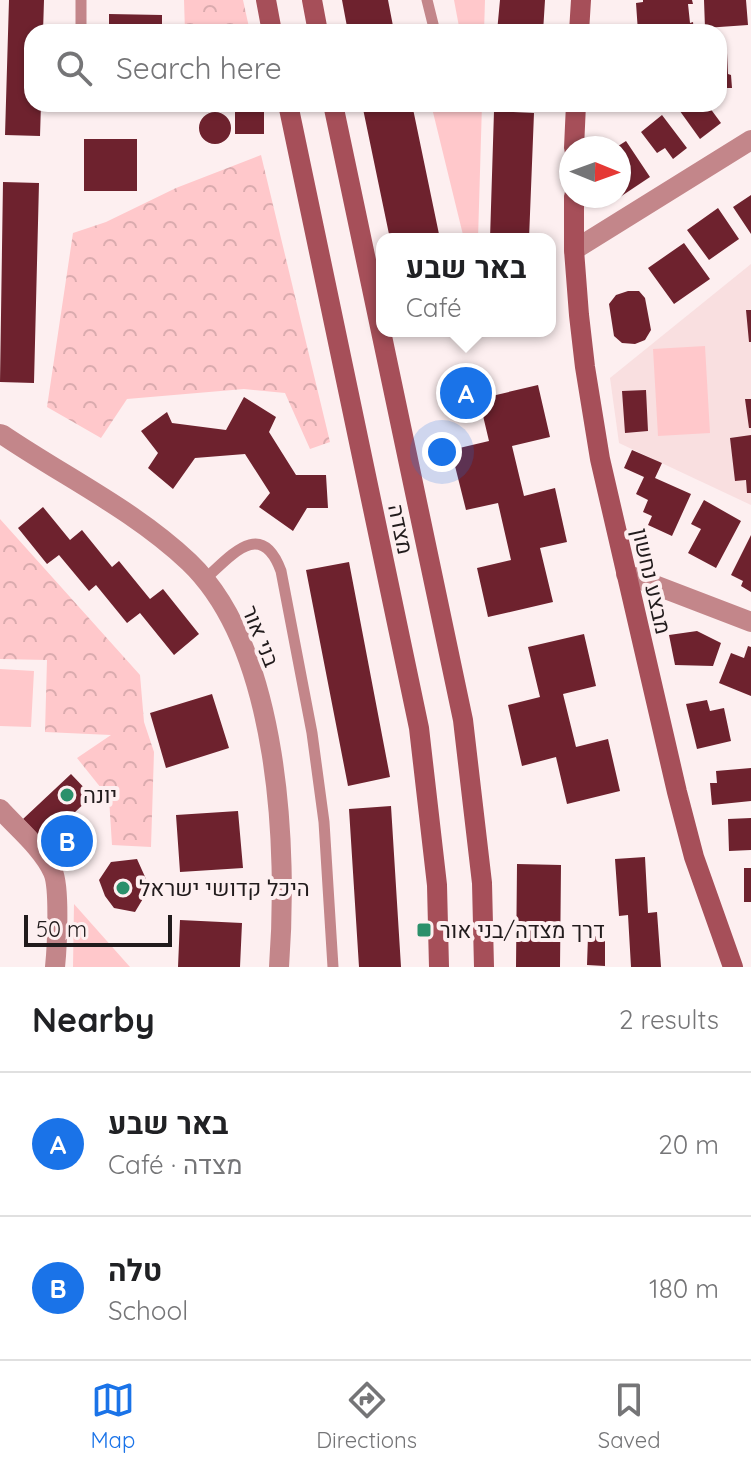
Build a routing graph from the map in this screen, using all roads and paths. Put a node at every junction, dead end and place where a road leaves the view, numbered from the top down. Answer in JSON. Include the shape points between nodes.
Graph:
{"nodes":[{"id":1,"x":81,"y":0,"type":"edge"},
{"id":2,"x":266,"y":0,"type":"edge"},
{"id":3,"x":312,"y":0,"type":"edge"},
{"id":4,"x":427,"y":0,"type":"edge"},
{"id":5,"x":581,"y":0,"type":"edge"},
{"id":6,"x":81,"y":24,"type":"edge"},
{"id":7,"x":270,"y":24,"type":"edge"},
{"id":8,"x":316,"y":24,"type":"edge"},
{"id":9,"x":433,"y":24,"type":"edge"},
{"id":10,"x":580,"y":24,"type":"edge"},
{"id":11,"x":290,"y":112,"type":"edge"},
{"id":12,"x":335,"y":112,"type":"edge"},
{"id":13,"x":576,"y":112,"type":"edge"},
{"id":14,"x":575,"y":136,"type":"edge"},
{"id":15,"x":751,"y":140,"type":"edge"},
{"id":16,"x":574,"y":208,"type":"edge"},
{"id":17,"x":574,"y":250,"type":"junction"},
{"id":18,"x":376,"y":308,"type":"edge"},
{"id":19,"x":382,"y":337,"type":"edge"},
{"id":20,"x":0,"y":434,"type":"edge"},
{"id":21,"x":626,"y":574,"type":"junction"},
{"id":22,"x":204,"y":580,"type":"junction"},
{"id":23,"x":751,"y":622,"type":"edge"},
{"id":24,"x":0,"y":809,"type":"edge"},
{"id":25,"x":55,"y":967,"type":"edge"},
{"id":26,"x":279,"y":967,"type":"edge"},
{"id":27,"x":333,"y":967,"type":"edge"},
{"id":28,"x":439,"y":967,"type":"edge"},
{"id":29,"x":484,"y":967,"type":"edge"},
{"id":30,"x":733,"y":967,"type":"edge"}],
"edges":[{"from":1,"to":6,"type":"lane"},
{"from":2,"to":7,"type":"main road"},
{"from":3,"to":8,"type":"main road"},
{"from":4,"to":9,"type":"lane"},
{"from":5,"to":10,"type":"main road"},
{"from":11,"to":28,"type":"main road","name":"מצדה","via":[[419,728],[437,885]]},
{"from":12,"to":18,"type":"main road","name":"מצדה"},
{"from":13,"to":14,"type":"main road"},
{"from":15,"to":17,"type":"street"},
{"from":16,"to":17,"type":"main road","name":"מבצע נחשון"},
{"from":17,"to":21,"type":"main road","name":"מבצע נחשון","via":[[585,367]]},
{"from":19,"to":29,"type":"main road","name":"מצדה","via":[[463,720],[482,883]]},
{"from":20,"to":22,"type":"street","name":"בני אור","via":[[129,514]]},
{"from":21,"to":23,"type":"street"},
{"from":21,"to":30,"type":"main road","name":"מבצע נחשון","via":[[694,857]]},
{"from":22,"to":26,"type":"street","name":"בני אור","via":[[234,625],[264,716],[280,831]]},
{"from":22,"to":27,"type":"lane","via":[[242,546],[256,544],[275,555],[281,571],[324,822]]},
{"from":24,"to":25,"type":"street","via":[[55,878]]}]}
